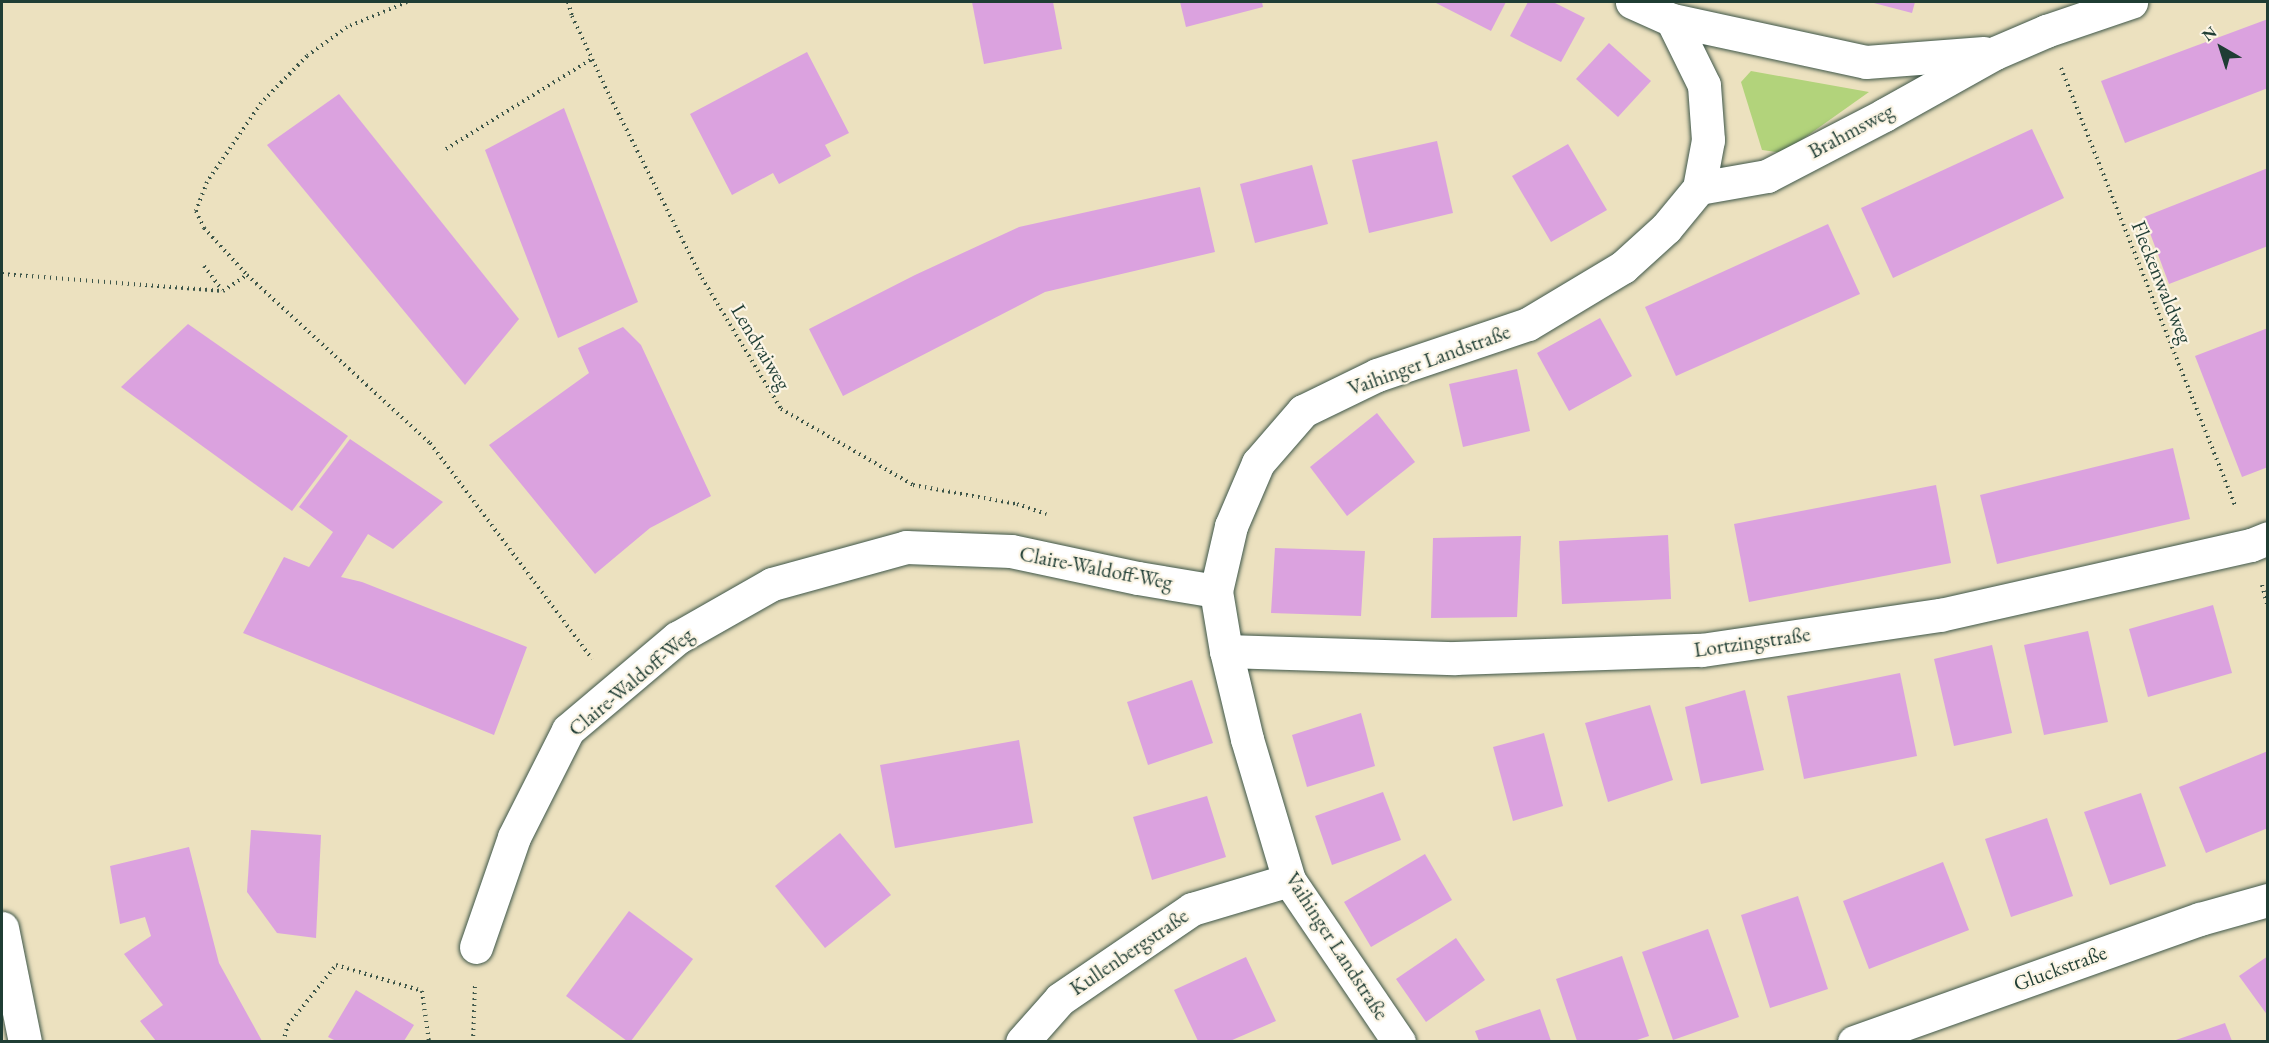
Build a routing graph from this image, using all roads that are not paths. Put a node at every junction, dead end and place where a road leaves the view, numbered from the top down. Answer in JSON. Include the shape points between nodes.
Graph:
{"nodes":[{"id":1,"x":1632,"y":2,"type":"edge"},
{"id":2,"x":2131,"y":2,"type":"edge"},
{"id":3,"x":1672,"y":20,"type":"junction"},
{"id":4,"x":1995,"y":52,"type":"junction"},
{"id":5,"x":1699,"y":188,"type":"junction"},
{"id":6,"x":2259,"y":542,"type":"edge"},
{"id":7,"x":1216,"y":591,"type":"junction"},
{"id":8,"x":1226,"y":651,"type":"junction"},
{"id":9,"x":1289,"y":880,"type":"junction"},
{"id":10,"x":2268,"y":900,"type":"edge"},
{"id":11,"x":2,"y":928,"type":"edge"},
{"id":12,"x":476,"y":947,"type":"road end"},
{"id":13,"x":25,"y":1041,"type":"edge"},
{"id":14,"x":1022,"y":1041,"type":"edge"},
{"id":15,"x":1400,"y":1041,"type":"edge"},
{"id":16,"x":1854,"y":1041,"type":"edge"}],
"edges":[{"from":1,"to":3,"type":"street"},
{"from":2,"to":4,"type":"street","name":"Brahmsweg"},
{"from":3,"to":4,"type":"street","name":"Brahmsweg","via":[[1866,62]]},
{"from":3,"to":5,"type":"street","name":"Vaihinger Landstraße","via":[[1704,86],[1708,140]]},
{"from":4,"to":5,"type":"street","name":"Brahmsweg","via":[[1767,176]]},
{"from":5,"to":7,"type":"street","name":"Vaihinger Landstraße","via":[[1666,228],[1623,267],[1528,324],[1377,375],[1303,411],[1258,462],[1231,526]]},
{"from":6,"to":8,"type":"street","name":"Lortzingstraße","via":[[1940,615],[1702,650],[1455,658]]},
{"from":7,"to":8,"type":"street","name":"Vaihinger Landstraße"},
{"from":7,"to":12,"type":"street","name":"Claire-Waldoff-Weg","via":[[1011,551],[906,547],[772,584],[677,638],[568,730],[514,837]]},
{"from":8,"to":9,"type":"street","name":"Vaihinger Landstraße","via":[[1247,739]]},
{"from":9,"to":14,"type":"street","name":"Kullenbergstraße","via":[[1192,909],[1060,999]]},
{"from":9,"to":15,"type":"street","name":"Vaihinger Landstraße"},
{"from":10,"to":16,"type":"street","name":"Gluckstraße","via":[[2200,919]]},
{"from":11,"to":13,"type":"street"}]}
